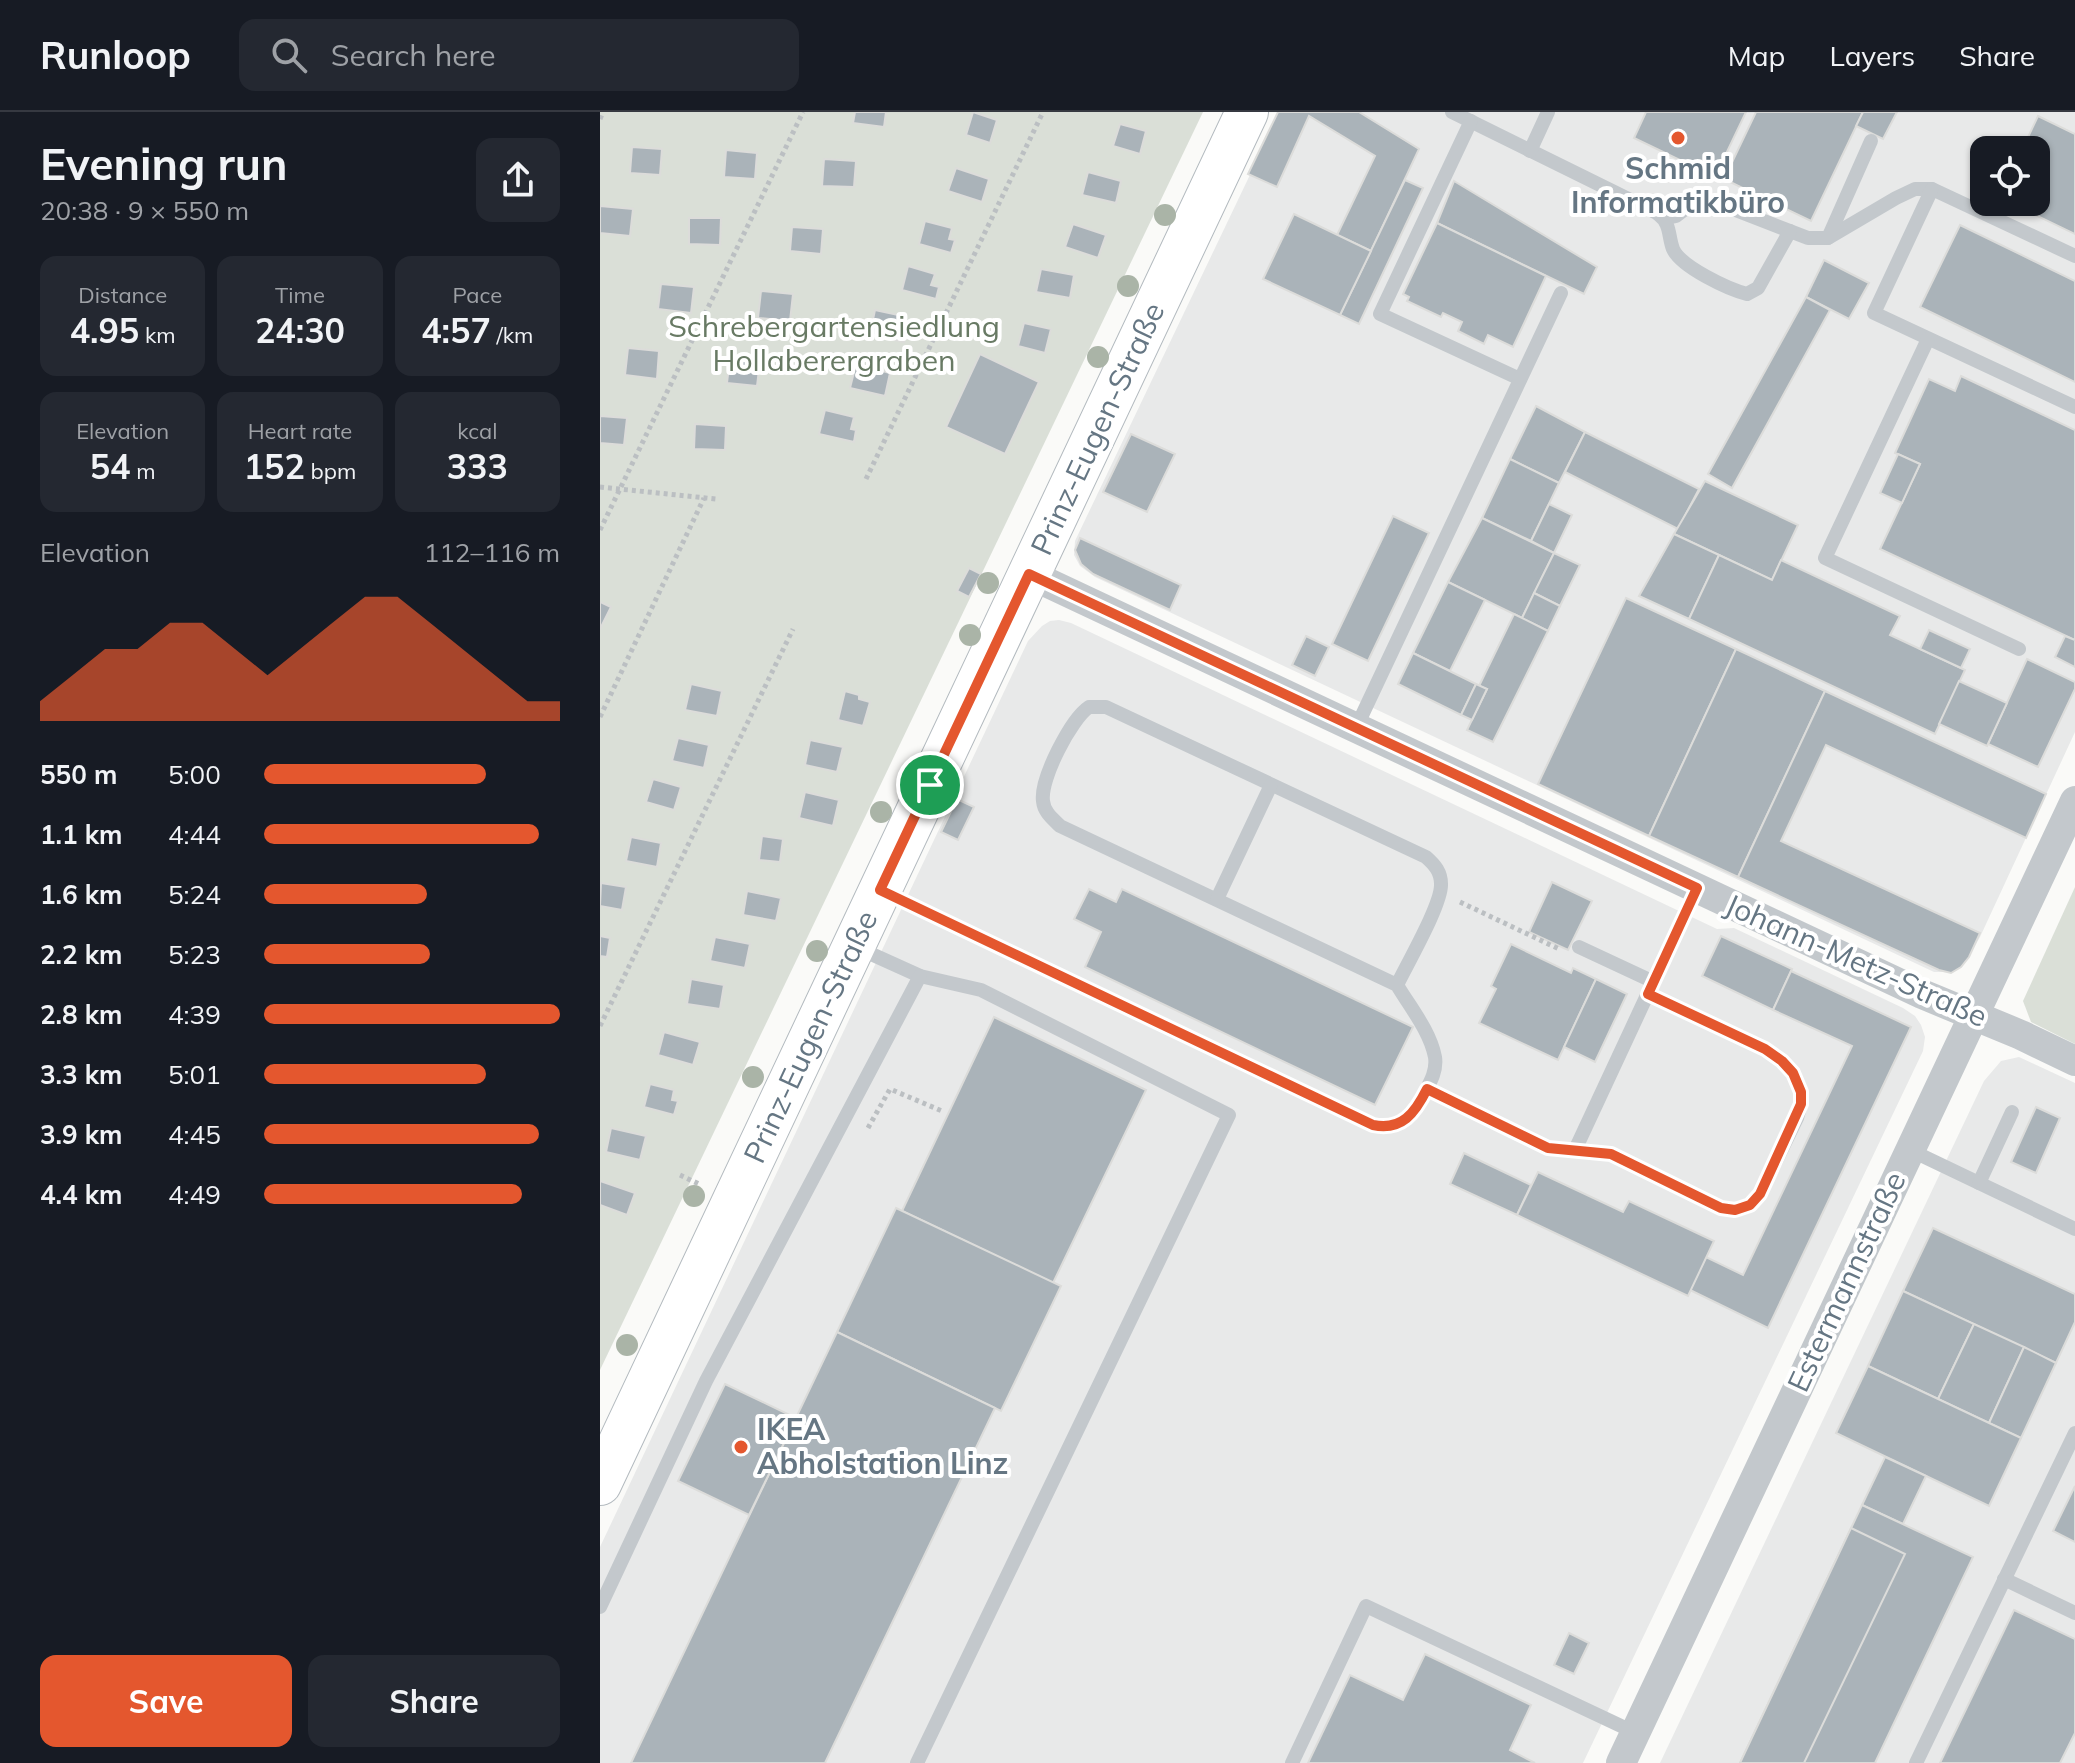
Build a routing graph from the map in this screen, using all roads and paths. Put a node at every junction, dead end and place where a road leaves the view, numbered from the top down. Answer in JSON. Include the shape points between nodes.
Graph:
{"nodes":[{"id":1,"x":603,"y":112,"type":"edge"},
{"id":2,"x":803,"y":112,"type":"edge"},
{"id":3,"x":1043,"y":112,"type":"edge"},
{"id":4,"x":1247,"y":112,"type":"edge"},
{"id":5,"x":1452,"y":112,"type":"edge"},
{"id":6,"x":1548,"y":112,"type":"edge"},
{"id":7,"x":600,"y":119,"type":"edge"},
{"id":8,"x":1471,"y":121,"type":"junction"},
{"id":9,"x":1871,"y":141,"type":"dead end"},
{"id":10,"x":1530,"y":151,"type":"junction"},
{"id":11,"x":1932,"y":189,"type":"junction"},
{"id":12,"x":1659,"y":215,"type":"junction"},
{"id":13,"x":1790,"y":231,"type":"junction"},
{"id":14,"x":1828,"y":238,"type":"junction"},
{"id":15,"x":2075,"y":256,"type":"edge"},
{"id":16,"x":1561,"y":293,"type":"dead end"},
{"id":17,"x":1928,"y":339,"type":"junction"},
{"id":18,"x":1520,"y":379,"type":"junction"},
{"id":19,"x":2075,"y":407,"type":"edge"},
{"id":20,"x":866,"y":479,"type":"dead end"},
{"id":21,"x":600,"y":487,"type":"edge"},
{"id":22,"x":620,"y":489,"type":"junction"},
{"id":23,"x":704,"y":498,"type":"junction"},
{"id":24,"x":716,"y":499,"type":"dead end"},
{"id":25,"x":600,"y":530,"type":"edge"},
{"id":26,"x":1029,"y":574,"type":"junction"},
{"id":27,"x":793,"y":629,"type":"dead end"},
{"id":28,"x":2019,"y":649,"type":"dead end"},
{"id":29,"x":600,"y":717,"type":"edge"},
{"id":30,"x":1356,"y":728,"type":"junction"},
{"id":31,"x":1271,"y":785,"type":"junction"},
{"id":32,"x":2075,"y":801,"type":"edge"},
{"id":33,"x":1697,"y":888,"type":"junction"},
{"id":34,"x":880,"y":890,"type":"junction"},
{"id":35,"x":1441,"y":893,"type":"junction"},
{"id":36,"x":1217,"y":899,"type":"junction"},
{"id":37,"x":854,"y":946,"type":"junction"},
{"id":38,"x":1579,"y":947,"type":"joint"},
{"id":39,"x":920,"y":976,"type":"junction"},
{"id":40,"x":1397,"y":985,"type":"junction"},
{"id":41,"x":1651,"y":988,"type":"junction"},
{"id":42,"x":1973,"y":1015,"type":"junction"},
{"id":43,"x":600,"y":1026,"type":"edge"},
{"id":44,"x":2075,"y":1061,"type":"edge"},
{"id":45,"x":1427,"y":1089,"type":"junction"},
{"id":46,"x":2012,"y":1112,"type":"dead end"},
{"id":47,"x":1909,"y":1149,"type":"junction"},
{"id":48,"x":1575,"y":1150,"type":"junction"},
{"id":49,"x":680,"y":1175,"type":"dead end"},
{"id":50,"x":693,"y":1181,"type":"dead end"},
{"id":51,"x":1979,"y":1183,"type":"junction"},
{"id":52,"x":2075,"y":1229,"type":"edge"},
{"id":53,"x":2075,"y":1434,"type":"edge"},
{"id":54,"x":600,"y":1484,"type":"edge"},
{"id":55,"x":2004,"y":1579,"type":"junction"},
{"id":56,"x":602,"y":1599,"type":"edge"},
{"id":57,"x":2075,"y":1613,"type":"edge"},
{"id":58,"x":1636,"y":1733,"type":"junction"},
{"id":59,"x":917,"y":1763,"type":"edge"},
{"id":60,"x":1292,"y":1763,"type":"edge"},
{"id":61,"x":1621,"y":1763,"type":"edge"},
{"id":62,"x":1916,"y":1763,"type":"edge"}],
"edges":[{"from":1,"to":7,"type":"path"},
{"from":2,"to":22,"type":"path"},
{"from":3,"to":20,"type":"path"},
{"from":4,"to":26,"type":"street","name":"Prinz-Eugen-Straße"},
{"from":5,"to":8,"type":"lane"},
{"from":6,"to":10,"type":"lane"},
{"from":8,"to":10,"type":"lane"},
{"from":8,"to":18,"type":"lane","via":[[1380,314]]},
{"from":9,"to":14,"type":"lane"},
{"from":10,"to":12,"type":"lane"},
{"from":11,"to":14,"type":"lane","via":[[1915,189]]},
{"from":11,"to":15,"type":"lane"},
{"from":11,"to":17,"type":"lane","via":[[1874,313]]},
{"from":12,"to":13,"type":"lane","via":[[1676,216],[1704,200]]},
{"from":12,"to":13,"type":"lane","via":[[1686,265],[1747,294],[1758,288]]},
{"from":13,"to":14,"type":"lane"},
{"from":16,"to":18,"type":"lane"},
{"from":17,"to":19,"type":"lane"},
{"from":17,"to":28,"type":"lane","via":[[1825,558]]},
{"from":18,"to":30,"type":"lane"},
{"from":21,"to":22,"type":"path"},
{"from":22,"to":23,"type":"path"},
{"from":22,"to":25,"type":"path"},
{"from":23,"to":24,"type":"path"},
{"from":23,"to":29,"type":"path"},
{"from":26,"to":30,"type":"street","name":"Johann-Metz-Straße"},
{"from":26,"to":34,"type":"street","name":"Prinz-Eugen-Straße"},
{"from":27,"to":43,"type":"path"},
{"from":30,"to":33,"type":"street","name":"Johann-Metz-Straße"},
{"from":31,"to":35,"type":"lane","via":[[1426,857],[1439,872]]},
{"from":31,"to":36,"type":"lane"},
{"from":31,"to":36,"type":"lane","via":[[1097,705],[1075,720],[1047,775],[1043,805],[1060,826]]},
{"from":32,"to":42,"type":"street","name":"Estermannstraße"},
{"from":33,"to":41,"type":"lane"},
{"from":33,"to":42,"type":"street","name":"Johann-Metz-Straße"},
{"from":34,"to":37,"type":"street","name":"Prinz-Eugen-Straße"},
{"from":34,"to":45,"type":"lane","via":[[1373,1125],[1386,1127],[1409,1119]]},
{"from":35,"to":38,"type":"path","via":[[1572,955]]},
{"from":35,"to":40,"type":"lane"},
{"from":36,"to":40,"type":"lane"},
{"from":37,"to":39,"type":"lane"},
{"from":37,"to":54,"type":"street","name":"Prinz-Eugen-Straße"},
{"from":38,"to":41,"type":"lane"},
{"from":39,"to":56,"type":"lane","via":[[706,1381]]},
{"from":39,"to":59,"type":"lane","via":[[981,990],[1229,1115]]},
{"from":40,"to":45,"type":"lane","via":[[1434,1054]]},
{"from":41,"to":48,"type":"lane"},
{"from":41,"to":48,"type":"lane","via":[[1782,1061],[1801,1092],[1790,1132],[1760,1194],[1735,1210],[1611,1154]]},
{"from":42,"to":44,"type":"street","name":"Johann-Metz-Straße"},
{"from":42,"to":47,"type":"street","name":"Estermannstraße"},
{"from":45,"to":48,"type":"lane","via":[[1548,1148]]},
{"from":46,"to":51,"type":"lane"},
{"from":47,"to":51,"type":"lane"},
{"from":47,"to":58,"type":"street","name":"Estermannstraße"},
{"from":49,"to":50,"type":"path"},
{"from":51,"to":52,"type":"lane"},
{"from":53,"to":55,"type":"lane"},
{"from":55,"to":57,"type":"lane"},
{"from":55,"to":62,"type":"lane"},
{"from":58,"to":60,"type":"lane","via":[[1366,1606]]},
{"from":58,"to":61,"type":"street","name":"Estermannstraße"}]}
